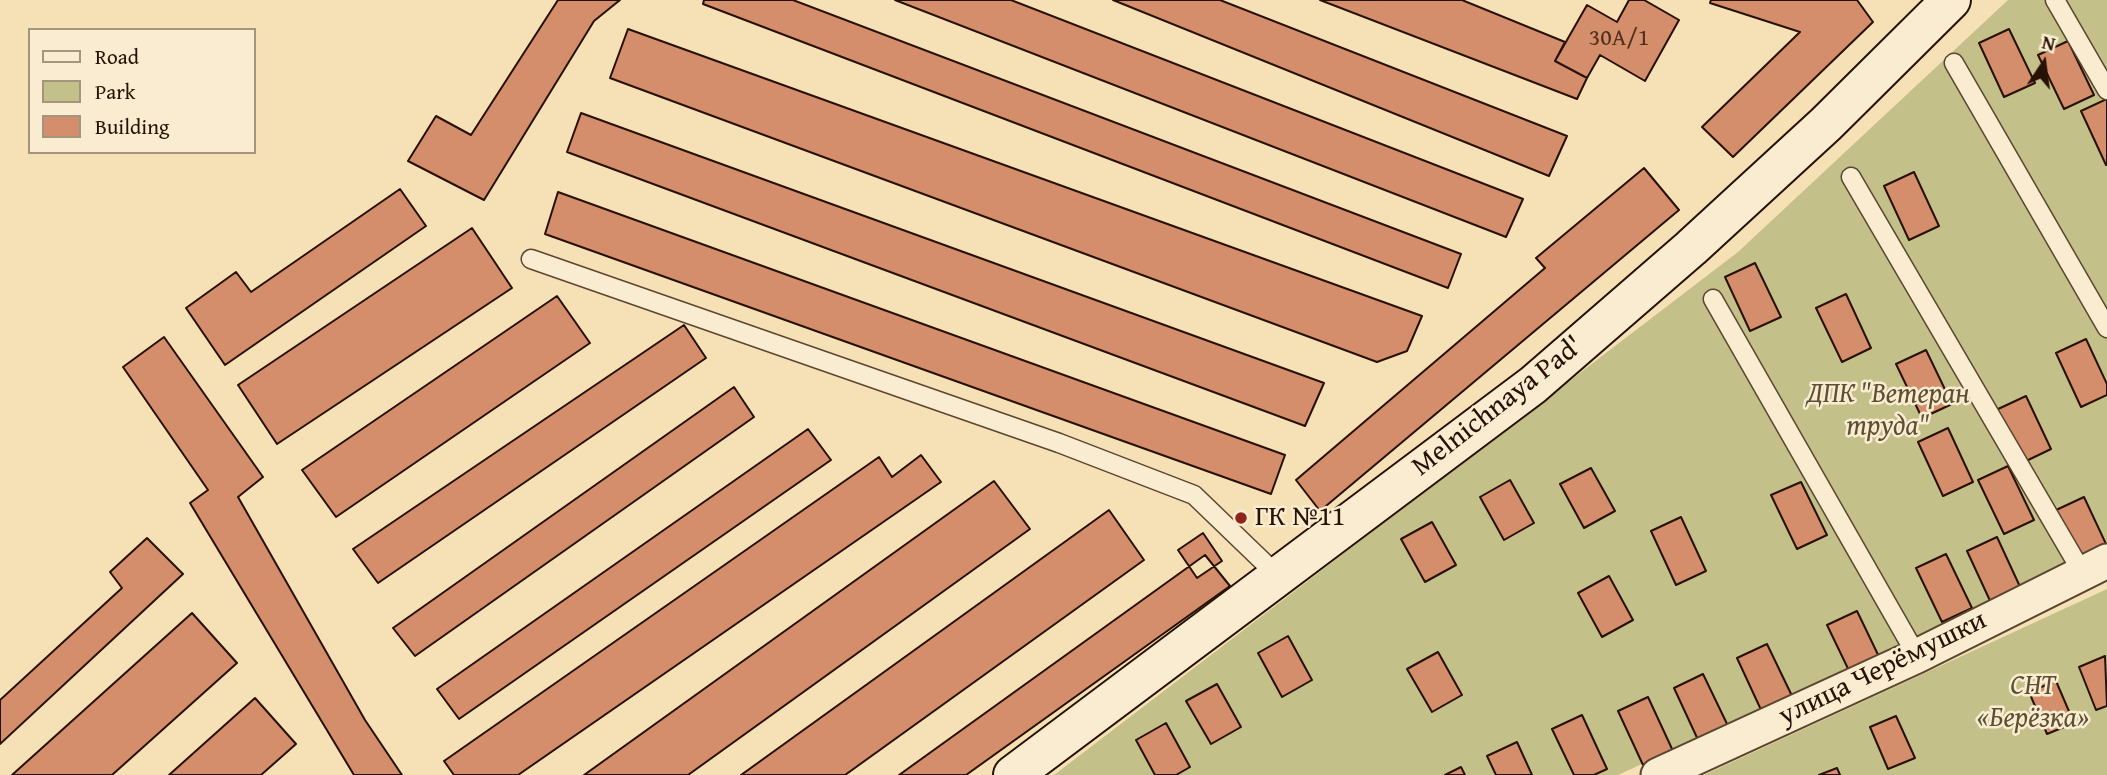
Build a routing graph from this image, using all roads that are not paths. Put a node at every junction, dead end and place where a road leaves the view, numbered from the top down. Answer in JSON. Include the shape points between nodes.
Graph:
{"nodes":[{"id":1,"x":1951,"y":0,"type":"edge"},
{"id":2,"x":2054,"y":0,"type":"edge"},
{"id":3,"x":1954,"y":63,"type":"dead end"},
{"id":4,"x":2107,"y":90,"type":"edge"},
{"id":5,"x":1851,"y":177,"type":"dead end"},
{"id":6,"x":531,"y":259,"type":"dead end"},
{"id":7,"x":1713,"y":299,"type":"dead end"},
{"id":8,"x":2107,"y":328,"type":"edge"},
{"id":9,"x":2094,"y":567,"type":"edge"},
{"id":10,"x":1277,"y":575,"type":"junction"},
{"id":11,"x":1917,"y":656,"type":"junction"},
{"id":12,"x":1013,"y":775,"type":"edge"},
{"id":13,"x":1658,"y":775,"type":"edge"}],
"edges":[{"from":1,"to":10,"type":"street","name":"Melnichnaya Pad'","via":[[1692,248],[1543,375]]},
{"from":2,"to":4,"type":"lane"},
{"from":3,"to":8,"type":"lane"},
{"from":5,"to":9,"type":"lane"},
{"from":6,"to":10,"type":"lane","via":[[1059,443],[1194,495]]},
{"from":7,"to":11,"type":"lane"},
{"from":9,"to":11,"type":"street","name":"улица Черёмушки"},
{"from":10,"to":12,"type":"street","name":"Melnichnaya Pad'"},
{"from":11,"to":13,"type":"street","name":"улица Черёмушки"}]}
